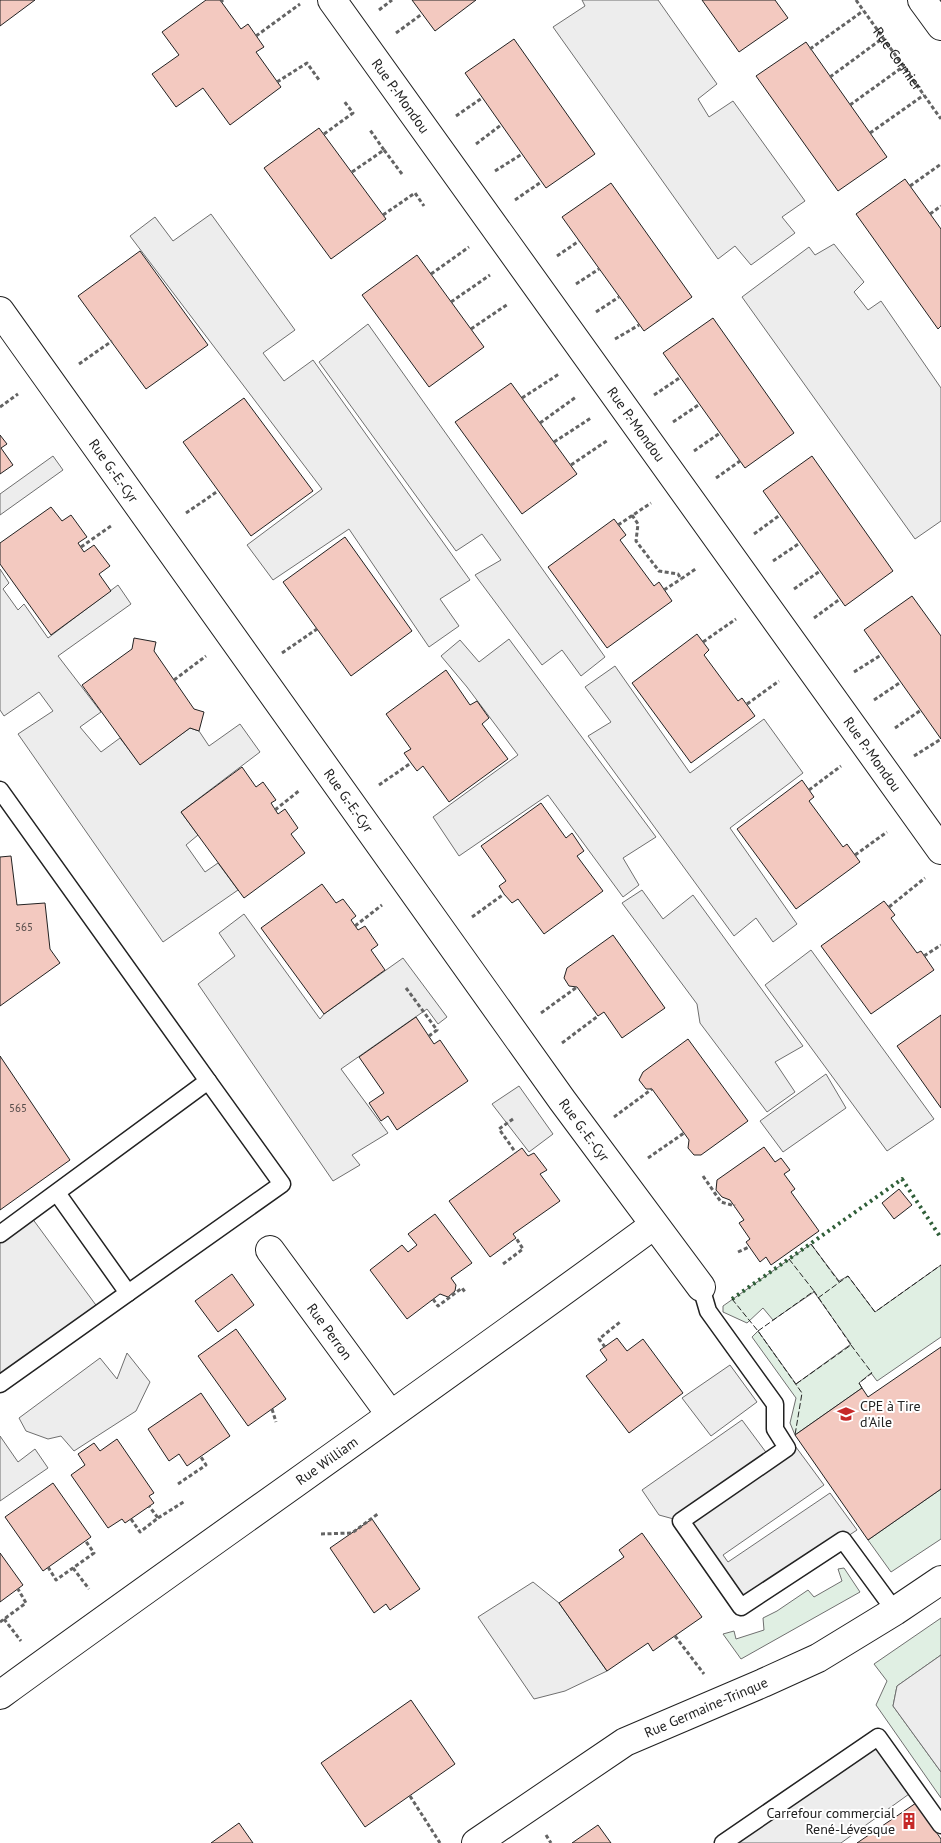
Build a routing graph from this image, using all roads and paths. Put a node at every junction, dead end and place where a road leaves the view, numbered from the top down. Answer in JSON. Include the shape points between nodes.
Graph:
{"nodes":[{"id":1,"x":306,"y":0,"type":"edge"},
{"id":2,"x":332,"y":0,"type":"edge"},
{"id":3,"x":856,"y":0,"type":"edge"},
{"id":4,"x":922,"y":0,"type":"edge"},
{"id":5,"x":863,"y":11,"type":"dead end"},
{"id":6,"x":941,"y":26,"type":"edge"},
{"id":7,"x":256,"y":36,"type":"dead end"},
{"id":8,"x":883,"y":38,"type":"dead end"},
{"id":9,"x":810,"y":49,"type":"dead end"},
{"id":10,"x":904,"y":66,"type":"dead end"},
{"id":11,"x":830,"y":77,"type":"dead end"},
{"id":12,"x":319,"y":80,"type":"dead end"},
{"id":13,"x":277,"y":82,"type":"dead end"},
{"id":14,"x":924,"y":95,"type":"dead end"},
{"id":15,"x":344,"y":101,"type":"dead end"},
{"id":16,"x":850,"y":105,"type":"dead end"},
{"id":17,"x":941,"y":119,"type":"edge"},
{"id":18,"x":370,"y":130,"type":"dead end"},
{"id":19,"x":870,"y":133,"type":"dead end"},
{"id":20,"x":324,"y":134,"type":"dead end"},
{"id":21,"x":384,"y":150,"type":"junction"},
{"id":22,"x":941,"y":164,"type":"edge"},
{"id":23,"x":352,"y":172,"type":"dead end"},
{"id":24,"x":402,"y":174,"type":"dead end"},
{"id":25,"x":910,"y":186,"type":"dead end"},
{"id":26,"x":424,"y":206,"type":"dead end"},
{"id":27,"x":941,"y":206,"type":"edge"},
{"id":28,"x":930,"y":214,"type":"dead end"},
{"id":29,"x":383,"y":215,"type":"dead end"},
{"id":30,"x":495,"y":227,"type":"junction"},
{"id":31,"x":516,"y":257,"type":"junction"},
{"id":32,"x":431,"y":274,"type":"dead end"},
{"id":33,"x":536,"y":285,"type":"junction"},
{"id":34,"x":451,"y":302,"type":"dead end"},
{"id":35,"x":0,"y":311,"type":"edge"},
{"id":36,"x":471,"y":329,"type":"dead end"},
{"id":37,"x":112,"y":341,"type":"dead end"},
{"id":38,"x":587,"y":356,"type":"junction"},
{"id":39,"x":603,"y":378,"type":"junction"},
{"id":40,"x":52,"y":384,"type":"junction"},
{"id":41,"x":522,"y":398,"type":"dead end"},
{"id":42,"x":618,"y":400,"type":"junction"},
{"id":43,"x":540,"y":422,"type":"dead end"},
{"id":44,"x":634,"y":422,"type":"junction"},
{"id":45,"x":554,"y":442,"type":"dead end"},
{"id":46,"x":571,"y":465,"type":"dead end"},
{"id":47,"x":678,"y":483,"type":"junction"},
{"id":48,"x":218,"y":491,"type":"dead end"},
{"id":49,"x":632,"y":516,"type":"junction"},
{"id":50,"x":618,"y":525,"type":"dead end"},
{"id":51,"x":157,"y":532,"type":"junction"},
{"id":52,"x":724,"y":547,"type":"junction"},
{"id":53,"x":682,"y":579,"type":"junction"},
{"id":54,"x":664,"y":590,"type":"dead end"},
{"id":55,"x":317,"y":629,"type":"dead end"},
{"id":56,"x":232,"y":637,"type":"junction"},
{"id":57,"x":806,"y":662,"type":"junction"},
{"id":58,"x":256,"y":671,"type":"junction"},
{"id":59,"x":174,"y":680,"type":"dead end"},
{"id":60,"x":747,"y":704,"type":"dead end"},
{"id":61,"x":410,"y":762,"type":"dead end"},
{"id":62,"x":0,"y":790,"type":"edge"},
{"id":63,"x":352,"y":805,"type":"junction"},
{"id":64,"x":914,"y":813,"type":"junction"},
{"id":65,"x":941,"y":850,"type":"edge"},
{"id":66,"x":855,"y":854,"type":"dead end"},
{"id":67,"x":926,"y":877,"type":"dead end"},
{"id":68,"x":504,"y":894,"type":"dead end"},
{"id":69,"x":889,"y":907,"type":"dead end"},
{"id":70,"x":445,"y":936,"type":"junction"},
{"id":71,"x":941,"y":945,"type":"edge"},
{"id":72,"x":924,"y":956,"type":"dead end"},
{"id":73,"x":577,"y":987,"type":"dead end"},
{"id":74,"x":406,"y":988,"type":"dead end"},
{"id":75,"x":598,"y":1016,"type":"dead end"},
{"id":76,"x":514,"y":1032,"type":"junction"},
{"id":77,"x":429,"y":1036,"type":"dead end"},
{"id":78,"x":536,"y":1063,"type":"junction"},
{"id":79,"x":208,"y":1081,"type":"junction"},
{"id":80,"x":652,"y":1090,"type":"dead end"},
{"id":81,"x":513,"y":1119,"type":"dead end"},
{"id":82,"x":684,"y":1133,"type":"dead end"},
{"id":83,"x":588,"y":1135,"type":"junction"},
{"id":84,"x":516,"y":1153,"type":"dead end"},
{"id":85,"x":704,"y":1176,"type":"dead end"},
{"id":86,"x":620,"y":1178,"type":"junction"},
{"id":87,"x":57,"y":1194,"type":"junction"},
{"id":88,"x":735,"y":1206,"type":"dead end"},
{"id":89,"x":654,"y":1225,"type":"junction"},
{"id":90,"x":0,"y":1234,"type":"edge"},
{"id":91,"x":516,"y":1238,"type":"dead end"},
{"id":92,"x":749,"y":1246,"type":"dead end"},
{"id":93,"x":270,"y":1250,"type":"dead end"},
{"id":94,"x":738,"y":1252,"type":"dead end"},
{"id":95,"x":503,"y":1264,"type":"dead end"},
{"id":96,"x":701,"y":1288,"type":"joint"},
{"id":97,"x":465,"y":1292,"type":"dead end"},
{"id":98,"x":128,"y":1294,"type":"junction"},
{"id":99,"x":433,"y":1299,"type":"dead end"},
{"id":100,"x":620,"y":1322,"type":"dead end"},
{"id":101,"x":605,"y":1347,"type":"dead end"},
{"id":102,"x":0,"y":1384,"type":"edge"},
{"id":103,"x":272,"y":1409,"type":"dead end"},
{"id":104,"x":390,"y":1414,"type":"junction"},
{"id":105,"x":276,"y":1422,"type":"dead end"},
{"id":106,"x":201,"y":1457,"type":"dead end"},
{"id":107,"x":178,"y":1484,"type":"dead end"},
{"id":108,"x":185,"y":1501,"type":"dead end"},
{"id":109,"x":149,"y":1506,"type":"dead end"},
{"id":110,"x":380,"y":1513,"type":"dead end"},
{"id":111,"x":131,"y":1518,"type":"dead end"},
{"id":112,"x":158,"y":1518,"type":"junction"},
{"id":113,"x":321,"y":1534,"type":"dead end"},
{"id":114,"x":86,"y":1540,"type":"dead end"},
{"id":115,"x":48,"y":1568,"type":"dead end"},
{"id":116,"x":941,"y":1580,"type":"edge"},
{"id":117,"x":18,"y":1589,"type":"dead end"},
{"id":118,"x":895,"y":1611,"type":"junction"},
{"id":119,"x":0,"y":1622,"type":"edge"},
{"id":120,"x":675,"y":1636,"type":"dead end"},
{"id":121,"x":0,"y":1695,"type":"edge"},
{"id":122,"x":724,"y":1700,"type":"junction"},
{"id":123,"x":410,"y":1796,"type":"dead end"},
{"id":124,"x":941,"y":1825,"type":"edge"},
{"id":125,"x":440,"y":1843,"type":"edge"},
{"id":126,"x":476,"y":1843,"type":"edge"},
{"id":127,"x":723,"y":1843,"type":"edge"}],
"edges":[{"from":1,"to":7,"type":"path"},
{"from":2,"to":30,"type":"street","name":"Rue P.-Mondou"},
{"from":3,"to":17,"type":"path","name":"Rue Cormier"},
{"from":4,"to":6,"type":"street"},
{"from":5,"to":9,"type":"path"},
{"from":8,"to":11,"type":"path"},
{"from":10,"to":16,"type":"path"},
{"from":12,"to":13,"type":"path","via":[[307,63]]},
{"from":14,"to":19,"type":"path"},
{"from":15,"to":20,"type":"path","via":[[352,113]]},
{"from":18,"to":21,"type":"path"},
{"from":21,"to":23,"type":"path"},
{"from":21,"to":24,"type":"path"},
{"from":22,"to":25,"type":"path"},
{"from":26,"to":29,"type":"path","via":[[415,192]]},
{"from":27,"to":28,"type":"path"},
{"from":30,"to":31,"type":"street","name":"Rue P.-Mondou"},
{"from":30,"to":32,"type":"path"},
{"from":31,"to":33,"type":"street","name":"Rue P.-Mondou"},
{"from":31,"to":34,"type":"path"},
{"from":33,"to":36,"type":"path"},
{"from":33,"to":38,"type":"street","name":"Rue P.-Mondou"},
{"from":35,"to":40,"type":"street","name":"Rue G.-E.-Cyr"},
{"from":37,"to":40,"type":"path"},
{"from":38,"to":39,"type":"street","name":"Rue P.-Mondou"},
{"from":38,"to":41,"type":"path"},
{"from":39,"to":42,"type":"street","name":"Rue P.-Mondou"},
{"from":39,"to":43,"type":"path"},
{"from":40,"to":51,"type":"street","name":"Rue G.-E.-Cyr"},
{"from":42,"to":44,"type":"street","name":"Rue P.-Mondou"},
{"from":42,"to":45,"type":"path"},
{"from":44,"to":46,"type":"path"},
{"from":44,"to":47,"type":"street","name":"Rue P.-Mondou"},
{"from":47,"to":49,"type":"path"},
{"from":47,"to":52,"type":"street","name":"Rue P.-Mondou"},
{"from":48,"to":51,"type":"path"},
{"from":49,"to":50,"type":"path"},
{"from":49,"to":53,"type":"path","via":[[638,524],[636,541],[659,571],[678,574]]},
{"from":51,"to":56,"type":"street","name":"Rue G.-E.-Cyr"},
{"from":52,"to":53,"type":"path"},
{"from":52,"to":57,"type":"street","name":"Rue P.-Mondou"},
{"from":53,"to":54,"type":"path"},
{"from":55,"to":58,"type":"path"},
{"from":56,"to":58,"type":"street","name":"Rue G.-E.-Cyr"},
{"from":56,"to":59,"type":"path"},
{"from":57,"to":60,"type":"path"},
{"from":57,"to":64,"type":"street","name":"Rue P.-Mondou"},
{"from":58,"to":63,"type":"street","name":"Rue G.-E.-Cyr"},
{"from":61,"to":63,"type":"path"},
{"from":62,"to":79,"type":"lane"},
{"from":63,"to":70,"type":"street","name":"Rue G.-E.-Cyr"},
{"from":64,"to":65,"type":"street","name":"Rue P.-Mondou"},
{"from":64,"to":66,"type":"path"},
{"from":67,"to":69,"type":"path"},
{"from":68,"to":70,"type":"path"},
{"from":70,"to":76,"type":"street","name":"Rue G.-E.-Cyr"},
{"from":71,"to":72,"type":"path"},
{"from":73,"to":76,"type":"path"},
{"from":74,"to":77,"type":"path","via":[[437,1030]]},
{"from":75,"to":78,"type":"path"},
{"from":76,"to":78,"type":"street","name":"Rue G.-E.-Cyr"},
{"from":78,"to":83,"type":"street","name":"Rue G.-E.-Cyr"},
{"from":79,"to":87,"type":"lane"},
{"from":79,"to":98,"type":"lane","via":[[282,1184]]},
{"from":80,"to":83,"type":"path"},
{"from":81,"to":84,"type":"path","via":[[499,1129]]},
{"from":82,"to":86,"type":"path"},
{"from":83,"to":86,"type":"street","name":"Rue G.-E.-Cyr"},
{"from":85,"to":88,"type":"path","via":[[721,1202]]},
{"from":86,"to":89,"type":"street","name":"Rue G.-E.-Cyr"},
{"from":87,"to":90,"type":"lane"},
{"from":87,"to":98,"type":"lane"},
{"from":89,"to":96,"type":"street","name":"Rue G.-E.-Cyr"},
{"from":89,"to":104,"type":"street","name":"Rue William"},
{"from":91,"to":95,"type":"path","via":[[522,1249]]},
{"from":92,"to":94,"type":"path"},
{"from":93,"to":104,"type":"street","name":"Rue Perron"},
{"from":96,"to":118,"type":"lane","via":[[708,1311],[775,1404],[774,1429],[787,1448],[681,1521],[741,1607],[843,1540]]},
{"from":97,"to":99,"type":"path","via":[[462,1288],[438,1306]]},
{"from":98,"to":102,"type":"lane"},
{"from":100,"to":101,"type":"path","via":[[598,1338]]},
{"from":103,"to":105,"type":"path"},
{"from":104,"to":121,"type":"street","name":"Rue William"},
{"from":106,"to":107,"type":"path","via":[[206,1465]]},
{"from":108,"to":112,"type":"path"},
{"from":109,"to":112,"type":"path"},
{"from":110,"to":113,"type":"path","via":[[352,1533]]},
{"from":111,"to":112,"type":"path","via":[[140,1532]]},
{"from":114,"to":115,"type":"path","via":[[94,1553],[56,1580]]},
{"from":116,"to":118,"type":"street","name":"Rue Germaine-Trinque"},
{"from":117,"to":119,"type":"path","via":[[26,1603]]},
{"from":118,"to":122,"type":"street","name":"Rue Germaine-Trinque","via":[[818,1658]]},
{"from":120,"to":122,"type":"path"},
{"from":122,"to":126,"type":"street","name":"Rue Germaine-Trinque","via":[[626,1742]]},
{"from":123,"to":125,"type":"path"},
{"from":124,"to":127,"type":"lane","via":[[878,1737]]}]}
